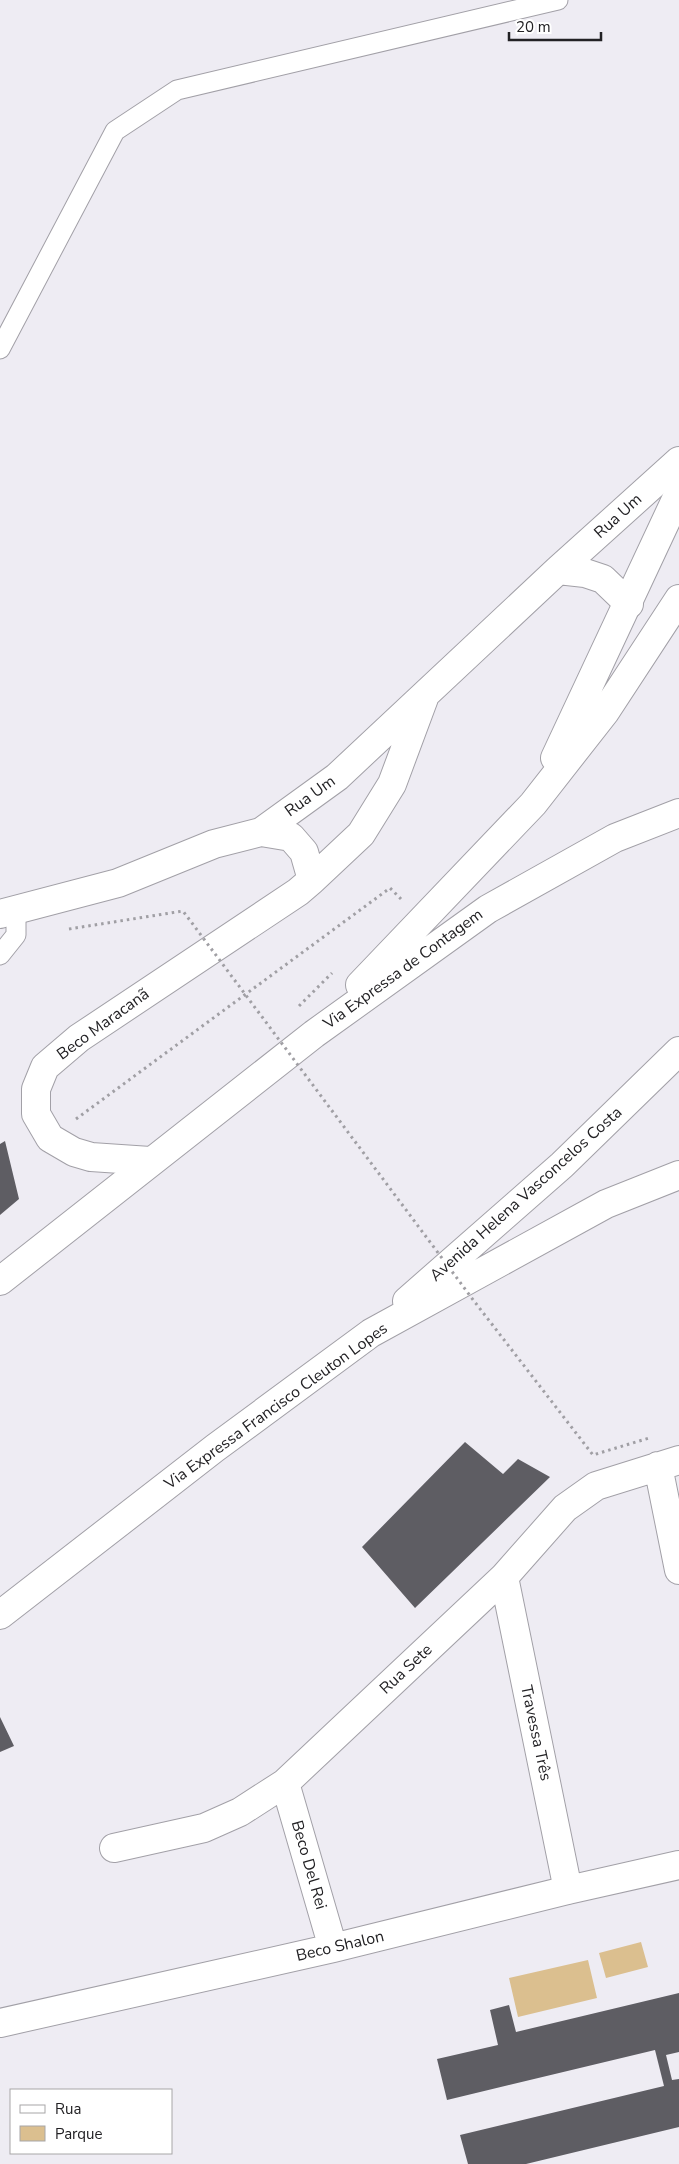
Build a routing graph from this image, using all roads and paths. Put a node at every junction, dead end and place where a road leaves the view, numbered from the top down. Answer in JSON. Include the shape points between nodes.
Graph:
{"nodes":[{"id":1,"x":558,"y":0,"type":"edge"},
{"id":2,"x":0,"y":349,"type":"edge"},
{"id":3,"x":679,"y":461,"type":"edge"},
{"id":4,"x":679,"y":493,"type":"edge"},
{"id":5,"x":558,"y":570,"type":"junction"},
{"id":6,"x":679,"y":599,"type":"edge"},
{"id":7,"x":628,"y":604,"type":"junction"},
{"id":8,"x":426,"y":692,"type":"junction"},
{"id":9,"x":533,"y":804,"type":"junction"},
{"id":10,"x":679,"y":814,"type":"edge"},
{"id":11,"x":261,"y":832,"type":"junction"},
{"id":12,"x":312,"y":880,"type":"junction"},
{"id":13,"x":403,"y":900,"type":"dead end"},
{"id":14,"x":8,"y":912,"type":"edge"},
{"id":15,"x":69,"y":929,"type":"dead end"},
{"id":16,"x":0,"y":955,"type":"edge"},
{"id":17,"x":314,"y":1034,"type":"junction"},
{"id":18,"x":679,"y":1051,"type":"edge"},
{"id":19,"x":50,"y":1138,"type":"junction"},
{"id":20,"x":150,"y":1161,"type":"junction"},
{"id":21,"x":679,"y":1175,"type":"edge"},
{"id":22,"x":0,"y":1281,"type":"edge"},
{"id":23,"x":371,"y":1333,"type":"junction"},
{"id":24,"x":649,"y":1438,"type":"dead end"},
{"id":25,"x":668,"y":1463,"type":"edge"},
{"id":26,"x":679,"y":1570,"type":"edge"},
{"id":27,"x":504,"y":1577,"type":"junction"},
{"id":28,"x":0,"y":1615,"type":"edge"},
{"id":29,"x":285,"y":1783,"type":"junction"},
{"id":30,"x":114,"y":1848,"type":"dead end"},
{"id":31,"x":679,"y":1865,"type":"edge"},
{"id":32,"x":568,"y":1890,"type":"junction"},
{"id":33,"x":333,"y":1948,"type":"junction"},
{"id":34,"x":0,"y":2023,"type":"edge"}],
"edges":[{"from":1,"to":2,"type":"lane","via":[[177,90],[115,131]]},
{"from":3,"to":5,"type":"main road","name":"Rua Um"},
{"from":4,"to":7,"type":"main road"},
{"from":5,"to":7,"type":"main road","via":[[603,579]]},
{"from":5,"to":8,"type":"main road","name":"Rua Um"},
{"from":6,"to":9,"type":"main road","via":[[605,712]]},
{"from":7,"to":9,"type":"main road"},
{"from":8,"to":11,"type":"main road","name":"Rua Um","via":[[337,777]]},
{"from":8,"to":12,"type":"main road","name":"Beco Maracanã","via":[[392,784],[360,834]]},
{"from":9,"to":17,"type":"main road"},
{"from":10,"to":17,"type":"main road","name":"Via Expressa de Contagem","via":[[615,838],[488,909]]},
{"from":11,"to":12,"type":"main road","via":[[291,837],[304,852]]},
{"from":11,"to":14,"type":"main road","name":"Rua Um","via":[[214,844],[118,883]]},
{"from":12,"to":19,"type":"main road","name":"Beco Maracanã","via":[[78,1038],[45,1067],[36,1089],[36,1114]]},
{"from":13,"to":19,"type":"path","via":[[390,888]]},
{"from":14,"to":16,"type":"lane","via":[[16,935]]},
{"from":15,"to":24,"type":"path","bridge":true,"via":[[183,911],[593,1455]]},
{"from":17,"to":20,"type":"main road","name":"Via Expressa de Contagem"},
{"from":18,"to":23,"type":"main road","name":"Avenida Helena Vasconcelos Costa","via":[[562,1165]]},
{"from":19,"to":20,"type":"main road","name":"Beco Maracanã","via":[[74,1152],[91,1156]]},
{"from":20,"to":22,"type":"main road"},
{"from":21,"to":23,"type":"main road","name":"Via Expressa Francisco Cleuton Lopes","via":[[606,1204]]},
{"from":23,"to":28,"type":"main road","name":"Via Expressa Francisco Cleuton Lopes","via":[[215,1448]]},
{"from":25,"to":26,"type":"main road"},
{"from":25,"to":27,"type":"main road","name":"Rua Sete","via":[[596,1486],[565,1508]]},
{"from":27,"to":29,"type":"main road","name":"Rua Sete"},
{"from":27,"to":32,"type":"main road","name":"Travessa Três"},
{"from":29,"to":30,"type":"main road","name":"Rua Sete","via":[[240,1812],[204,1828]]},
{"from":29,"to":33,"type":"main road","name":"Beco Del Rei"},
{"from":31,"to":32,"type":"main road","name":"Beco Shalon"},
{"from":32,"to":33,"type":"main road","name":"Beco Shalon"},
{"from":33,"to":34,"type":"main road","name":"Beco Shalon"}]}
